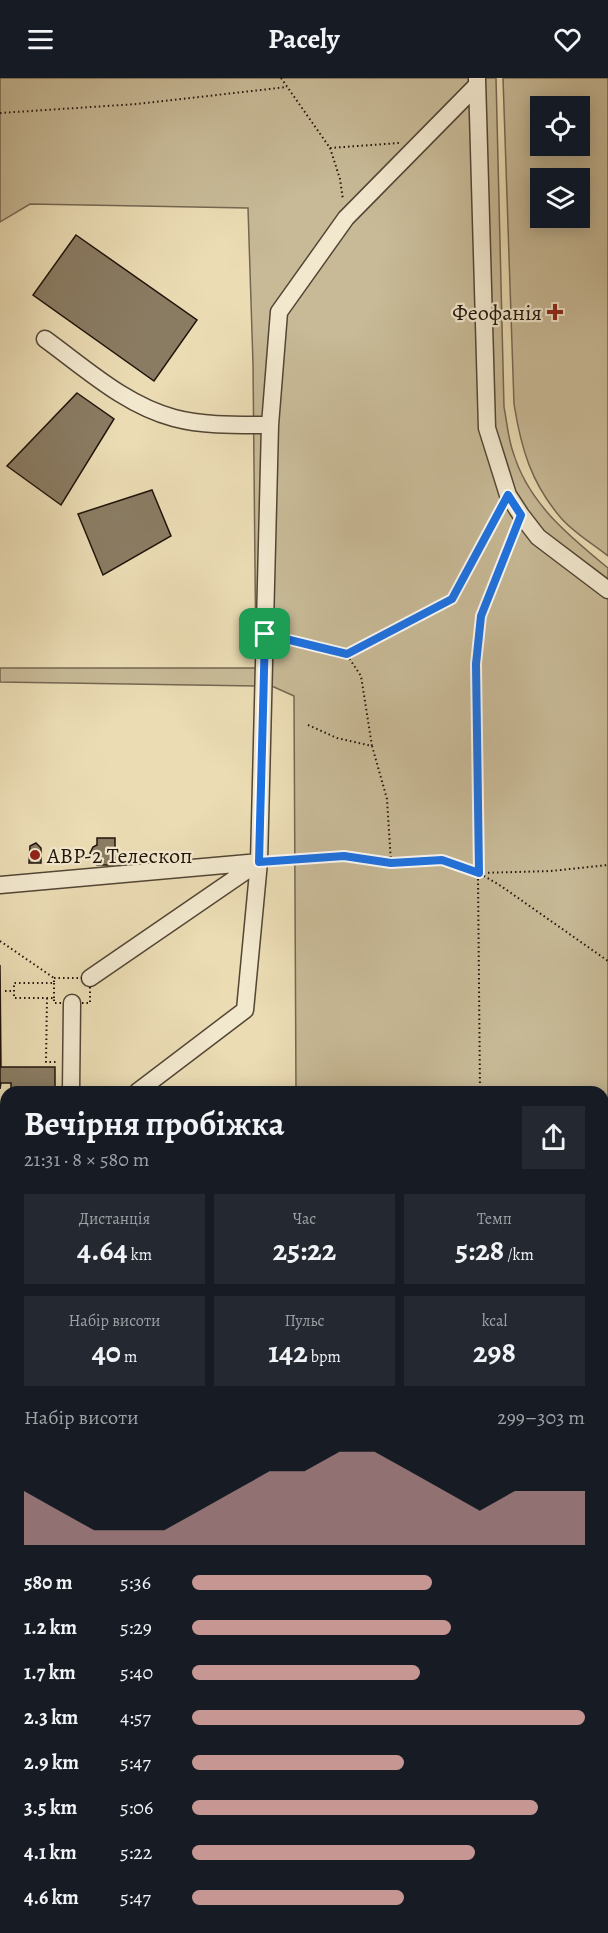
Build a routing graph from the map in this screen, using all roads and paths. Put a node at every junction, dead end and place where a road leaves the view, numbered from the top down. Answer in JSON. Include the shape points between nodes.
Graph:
{"nodes":[{"id":1,"x":281,"y":78,"type":"edge"},
{"id":2,"x":477,"y":81,"type":"edge"},
{"id":3,"x":287,"y":87,"type":"junction"},
{"id":4,"x":0,"y":113,"type":"edge"},
{"id":5,"x":419,"y":141,"type":"junction"},
{"id":6,"x":330,"y":148,"type":"junction"},
{"id":7,"x":345,"y":218,"type":"junction"},
{"id":8,"x":45,"y":339,"type":"dead end"},
{"id":9,"x":270,"y":425,"type":"junction"},
{"id":10,"x":508,"y":495,"type":"junction"},
{"id":11,"x":521,"y":515,"type":"junction"},
{"id":12,"x":608,"y":590,"type":"edge"},
{"id":13,"x":265,"y":634,"type":"junction"},
{"id":14,"x":347,"y":654,"type":"junction"},
{"id":15,"x":308,"y":725,"type":"dead end"},
{"id":16,"x":372,"y":746,"type":"junction"},
{"id":17,"x":259,"y":862,"type":"junction"},
{"id":18,"x":391,"y":863,"type":"junction"},
{"id":19,"x":608,"y":865,"type":"edge"},
{"id":20,"x":479,"y":873,"type":"junction"},
{"id":21,"x":0,"y":885,"type":"edge"},
{"id":22,"x":0,"y":941,"type":"edge"},
{"id":23,"x":608,"y":961,"type":"edge"},
{"id":24,"x":54,"y":978,"type":"junction"},
{"id":25,"x":90,"y":978,"type":"junction"},
{"id":26,"x":54,"y":983,"type":"junction"},
{"id":27,"x":6,"y":991,"type":"dead end"},
{"id":28,"x":14,"y":991,"type":"junction"},
{"id":29,"x":47,"y":998,"type":"junction"},
{"id":30,"x":54,"y":998,"type":"junction"},
{"id":31,"x":72,"y":1003,"type":"junction"},
{"id":32,"x":46,"y":1062,"type":"dead end"},
{"id":33,"x":71,"y":1086,"type":"edge"},
{"id":34,"x":146,"y":1086,"type":"edge"},
{"id":35,"x":480,"y":1086,"type":"edge"}],
"edges":[{"from":1,"to":3,"type":"path"},
{"from":2,"to":5,"type":"lane"},
{"from":2,"to":10,"type":"lane","via":[[487,428]]},
{"from":3,"to":4,"type":"path","via":[[137,104]]},
{"from":3,"to":6,"type":"path"},
{"from":5,"to":6,"type":"path"},
{"from":5,"to":7,"type":"lane"},
{"from":6,"to":7,"type":"path","via":[[340,179]]},
{"from":7,"to":9,"type":"lane","via":[[279,312]]},
{"from":8,"to":9,"type":"lane","via":[[146,408],[206,423]]},
{"from":9,"to":13,"type":"lane"},
{"from":10,"to":11,"type":"lane"},
{"from":10,"to":14,"type":"path","via":[[452,599]]},
{"from":11,"to":12,"type":"lane","via":[[538,537]]},
{"from":11,"to":20,"type":"path","via":[[481,616],[476,664]]},
{"from":13,"to":14,"type":"path"},
{"from":13,"to":17,"type":"lane"},
{"from":14,"to":16,"type":"path","via":[[361,676]]},
{"from":15,"to":16,"type":"path","via":[[337,738]]},
{"from":16,"to":18,"type":"path","via":[[387,799]]},
{"from":17,"to":18,"type":"path","via":[[344,856]]},
{"from":17,"to":21,"type":"lane"},
{"from":17,"to":25,"type":"lane"},
{"from":17,"to":34,"type":"lane","via":[[245,1010]]},
{"from":18,"to":20,"type":"path","via":[[442,860]]},
{"from":19,"to":20,"type":"path","via":[[551,872]]},
{"from":20,"to":23,"type":"path"},
{"from":20,"to":35,"type":"path"},
{"from":22,"to":24,"type":"path"},
{"from":24,"to":25,"type":"path"},
{"from":24,"to":26,"type":"path"},
{"from":25,"to":31,"type":"path","via":[[90,1003]]},
{"from":26,"to":28,"type":"path","via":[[14,983]]},
{"from":26,"to":30,"type":"path"},
{"from":27,"to":28,"type":"path"},
{"from":28,"to":29,"type":"path","via":[[14,998]]},
{"from":29,"to":30,"type":"path"},
{"from":29,"to":32,"type":"path"},
{"from":30,"to":31,"type":"path","via":[[54,1003]]},
{"from":31,"to":33,"type":"lane"}]}
